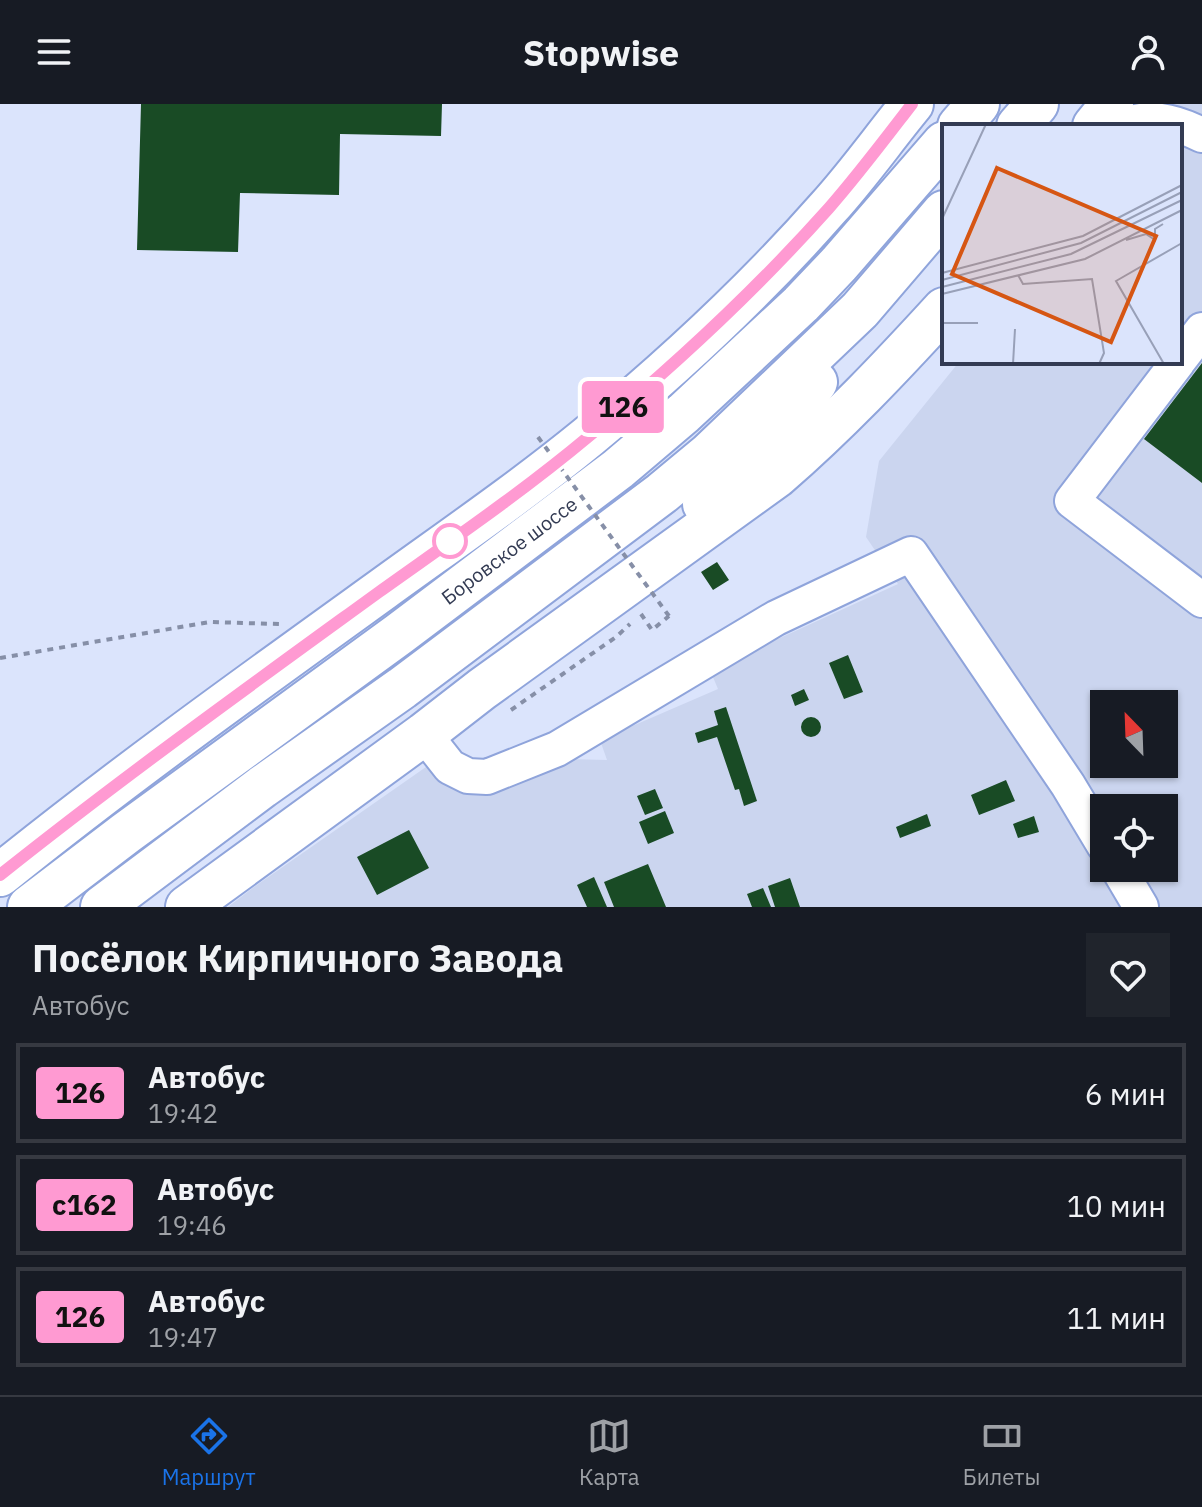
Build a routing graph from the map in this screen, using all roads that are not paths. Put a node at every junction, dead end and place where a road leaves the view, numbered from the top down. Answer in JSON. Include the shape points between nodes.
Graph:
{"nodes":[{"id":1,"x":912,"y":104,"type":"edge"},
{"id":2,"x":978,"y":104,"type":"edge"},
{"id":3,"x":1037,"y":104,"type":"edge"},
{"id":4,"x":1112,"y":104,"type":"edge"},
{"id":5,"x":1189,"y":104,"type":"edge"},
{"id":6,"x":961,"y":124,"type":"edge"},
{"id":7,"x":1020,"y":124,"type":"edge"},
{"id":8,"x":1096,"y":124,"type":"edge"},
{"id":9,"x":1130,"y":124,"type":"edge"},
{"id":10,"x":1178,"y":124,"type":"edge"},
{"id":11,"x":1182,"y":125,"type":"edge"},
{"id":12,"x":1202,"y":133,"type":"edge"},
{"id":13,"x":942,"y":145,"type":"edge"},
{"id":14,"x":942,"y":214,"type":"edge"},
{"id":15,"x":860,"y":310,"type":"junction"},
{"id":16,"x":942,"y":311,"type":"edge"},
{"id":17,"x":1202,"y":330,"type":"edge"},
{"id":18,"x":1182,"y":357,"type":"edge"},
{"id":19,"x":1177,"y":364,"type":"edge"},
{"id":20,"x":1202,"y":600,"type":"edge"},
{"id":21,"x":624,"y":605,"type":"junction"},
{"id":22,"x":424,"y":734,"type":"junction"},
{"id":23,"x":1090,"y":822,"type":"edge"},
{"id":24,"x":0,"y":875,"type":"edge"},
{"id":25,"x":1126,"y":882,"type":"edge"},
{"id":26,"x":29,"y":907,"type":"edge"},
{"id":27,"x":102,"y":907,"type":"edge"},
{"id":28,"x":187,"y":907,"type":"edge"},
{"id":29,"x":1141,"y":907,"type":"edge"}],
"edges":[{"from":1,"to":24,"type":"main road","via":[[776,265],[588,437]]},
{"from":2,"to":6,"type":"main road"},
{"from":3,"to":7,"type":"main road"},
{"from":4,"to":8,"type":"main road"},
{"from":5,"to":12,"type":"lane"},
{"from":9,"to":10,"type":"lane"},
{"from":11,"to":12,"type":"lane"},
{"from":13,"to":26,"type":"main road","name":"Боровское шоссе","via":[[801,304],[618,469]]},
{"from":14,"to":15,"type":"main road"},
{"from":15,"to":21,"type":"main road","via":[[805,399]]},
{"from":15,"to":27,"type":"main road","via":[[662,493]]},
{"from":16,"to":21,"type":"main road","via":[[822,436]]},
{"from":17,"to":18,"type":"lane"},
{"from":19,"to":20,"type":"lane","via":[[1072,501]]},
{"from":21,"to":22,"type":"main road","via":[[482,689]]},
{"from":22,"to":23,"type":"lane","via":[[450,767],[487,777],[557,749],[776,618],[911,554]]},
{"from":22,"to":28,"type":"main road"},
{"from":25,"to":29,"type":"lane"}]}
